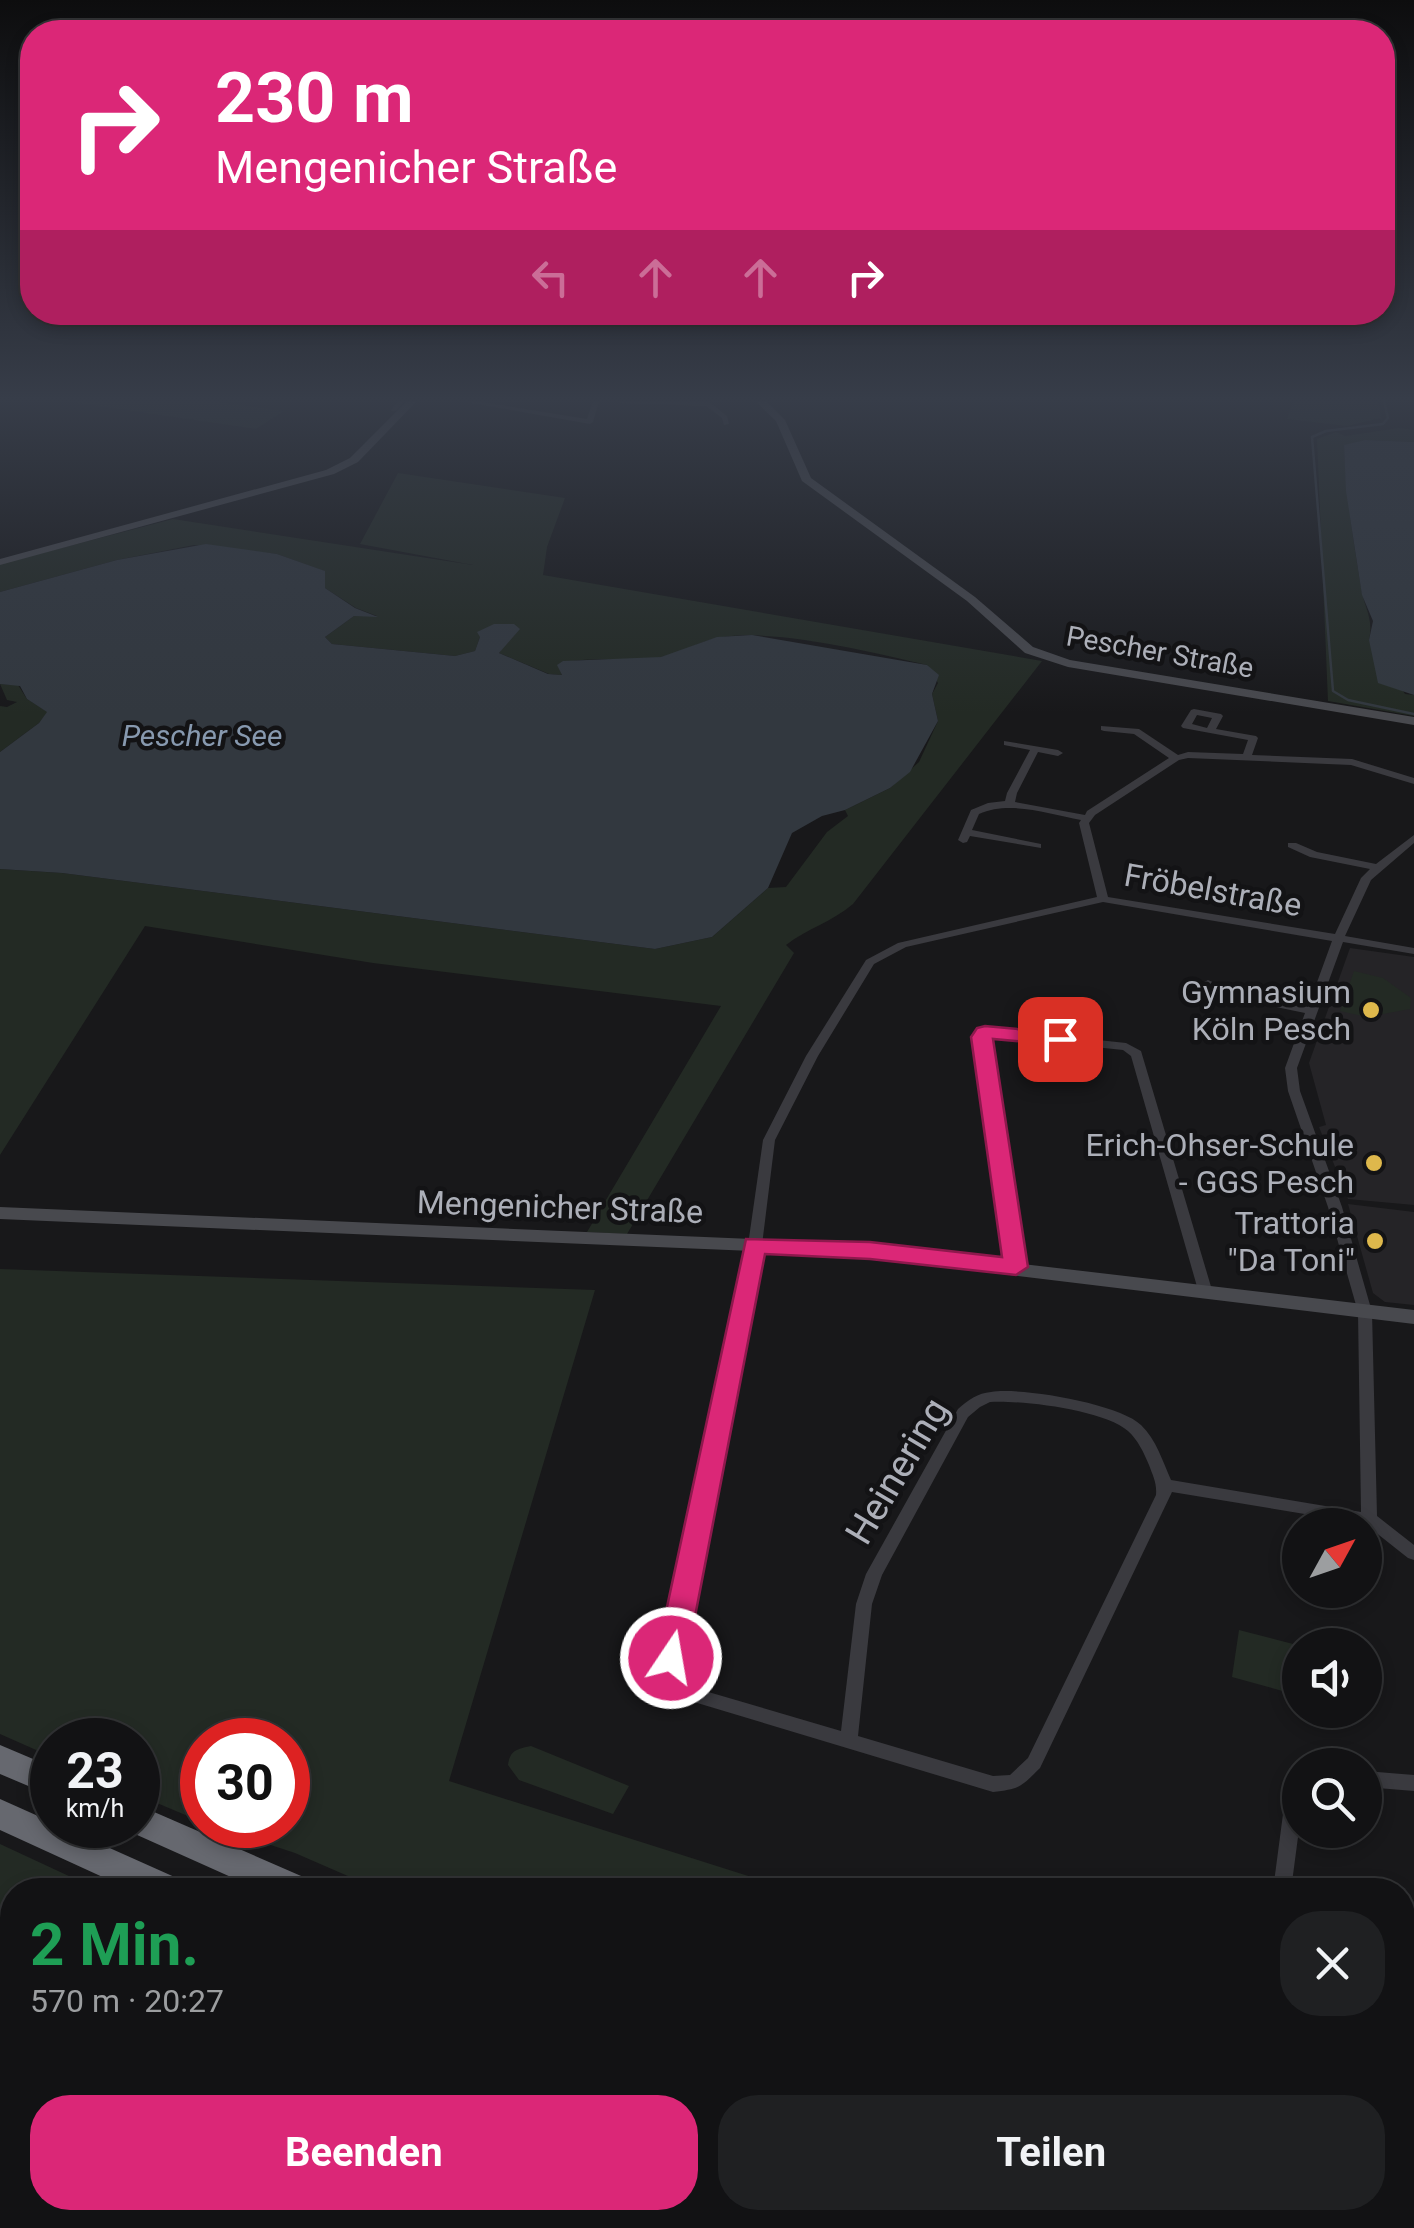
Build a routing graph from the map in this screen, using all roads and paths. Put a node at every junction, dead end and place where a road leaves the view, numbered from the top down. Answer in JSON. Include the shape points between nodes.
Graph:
{"nodes":[{"id":1,"x":209,"y":505,"type":"edge"},
{"id":2,"x":842,"y":505,"type":"edge"},
{"id":3,"x":0,"y":562,"type":"edge"},
{"id":4,"x":1414,"y":721,"type":"edge"},
{"id":5,"x":1104,"y":728,"type":"dead end"},
{"id":6,"x":1210,"y":731,"type":"dead end"},
{"id":7,"x":1006,"y":743,"type":"dead end"},
{"id":8,"x":1035,"y":749,"type":"junction"},
{"id":9,"x":1058,"y":753,"type":"dead end"},
{"id":10,"x":1246,"y":757,"type":"junction"},
{"id":11,"x":1176,"y":758,"type":"junction"},
{"id":12,"x":1414,"y":781,"type":"edge"},
{"id":13,"x":1010,"y":804,"type":"junction"},
{"id":14,"x":1087,"y":818,"type":"junction"},
{"id":15,"x":1414,"y":838,"type":"edge"},
{"id":16,"x":1038,"y":846,"type":"dead end"},
{"id":17,"x":1292,"y":846,"type":"dead end"},
{"id":18,"x":1376,"y":867,"type":"junction"},
{"id":19,"x":1103,"y":899,"type":"junction"},
{"id":20,"x":1338,"y":940,"type":"junction"},
{"id":21,"x":1414,"y":951,"type":"edge"},
{"id":22,"x":1208,"y":983,"type":"dead end"},
{"id":23,"x":1311,"y":1010,"type":"junction"},
{"id":24,"x":0,"y":1213,"type":"edge"},
{"id":25,"x":755,"y":1245,"type":"junction"},
{"id":26,"x":1016,"y":1267,"type":"junction"},
{"id":27,"x":1204,"y":1290,"type":"junction"},
{"id":28,"x":1365,"y":1312,"type":"junction"},
{"id":29,"x":1414,"y":1317,"type":"edge"},
{"id":30,"x":1164,"y":1485,"type":"junction"},
{"id":31,"x":1303,"y":1508,"type":"edge"},
{"id":32,"x":1369,"y":1508,"type":"edge"},
{"id":33,"x":1382,"y":1529,"type":"edge"},
{"id":34,"x":1414,"y":1554,"type":"edge"},
{"id":35,"x":849,"y":1740,"type":"junction"},
{"id":36,"x":0,"y":1759,"type":"edge"},
{"id":37,"x":30,"y":1772,"type":"edge"},
{"id":38,"x":1382,"y":1780,"type":"edge"},
{"id":39,"x":1414,"y":1783,"type":"edge"},
{"id":40,"x":0,"y":1814,"type":"edge"},
{"id":41,"x":160,"y":1830,"type":"edge"},
{"id":42,"x":1288,"y":1848,"type":"edge"},
{"id":43,"x":141,"y":1878,"type":"edge"},
{"id":44,"x":269,"y":1878,"type":"edge"},
{"id":45,"x":1284,"y":1878,"type":"edge"}],
"edges":[{"from":1,"to":3,"type":"street"},
{"from":2,"to":4,"type":"street","name":"Pescher Straße","via":[[1030,650],[1068,663]]},
{"from":5,"to":11,"type":"street","via":[[1136,731]]},
{"from":6,"to":10,"type":"street","via":[[1253,738]]},
{"from":7,"to":8,"type":"street"},
{"from":8,"to":9,"type":"street"},
{"from":8,"to":13,"type":"street"},
{"from":10,"to":11,"type":"street"},
{"from":10,"to":12,"type":"street","via":[[1352,762]]},
{"from":11,"to":14,"type":"street"},
{"from":13,"to":14,"type":"street"},
{"from":13,"to":16,"type":"street","via":[[982,808],[964,836]]},
{"from":14,"to":19,"type":"street","name":"Fröbelstraße"},
{"from":15,"to":18,"type":"street"},
{"from":17,"to":18,"type":"street"},
{"from":18,"to":20,"type":"street"},
{"from":19,"to":20,"type":"street","name":"Fröbelstraße"},
{"from":19,"to":25,"type":"street","via":[[902,945],[870,962],[779,1115],[764,1163]]},
{"from":20,"to":21,"type":"street","name":"Fröbelstraße"},
{"from":20,"to":23,"type":"street"},
{"from":22,"to":23,"type":"street","via":[[1232,995]]},
{"from":23,"to":28,"type":"street","via":[[1291,1076]]},
{"from":24,"to":25,"type":"street","name":"Mengenicher Straße"},
{"from":25,"to":26,"type":"street","name":"Mengenicher Straße"},
{"from":25,"to":35,"type":"street","via":[[672,1670],[682,1687],[714,1701]]},
{"from":26,"to":27,"type":"street","name":"Mengenicher Straße"},
{"from":26,"to":27,"type":"street","via":[[985,1032],[1137,1054]]},
{"from":27,"to":28,"type":"street","name":"Mengenicher Straße"},
{"from":28,"to":29,"type":"street","name":"Mengenicher Straße"},
{"from":28,"to":32,"type":"street"},
{"from":30,"to":31,"type":"street"},
{"from":30,"to":35,"type":"street","via":[[1025,1776],[993,1784]]},
{"from":30,"to":35,"type":"street","name":"Heinering","via":[[1140,1435],[1125,1421],[1020,1398],[994,1396],[971,1404],[874,1574],[864,1604]]},
{"from":33,"to":34,"type":"street"},
{"from":36,"to":37,"type":"highway"},
{"from":38,"to":39,"type":"street"},
{"from":40,"to":43,"type":"highway"},
{"from":41,"to":44,"type":"highway"},
{"from":42,"to":45,"type":"street"}]}
